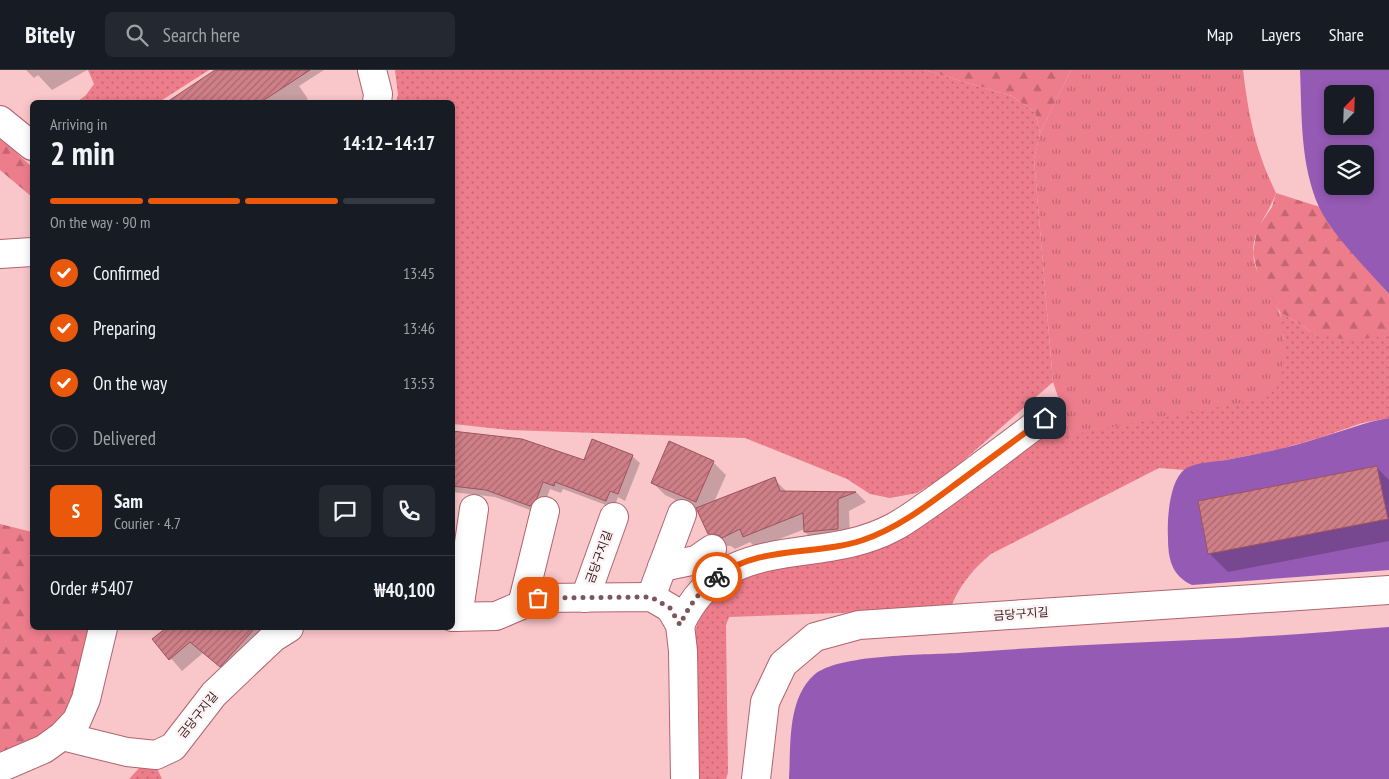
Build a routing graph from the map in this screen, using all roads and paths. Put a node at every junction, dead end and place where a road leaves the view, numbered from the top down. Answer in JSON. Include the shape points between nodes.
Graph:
{"nodes":[{"id":1,"x":372,"y":70,"type":"edge"},
{"id":2,"x":377,"y":100,"type":"edge"},
{"id":3,"x":0,"y":120,"type":"edge"},
{"id":4,"x":30,"y":144,"type":"edge"},
{"id":5,"x":30,"y":252,"type":"edge"},
{"id":6,"x":0,"y":254,"type":"edge"},
{"id":7,"x":1045,"y":418,"type":"dead end"},
{"id":8,"x":474,"y":510,"type":"dead end"},
{"id":9,"x":545,"y":511,"type":"dead end"},
{"id":10,"x":682,"y":514,"type":"dead end"},
{"id":11,"x":614,"y":517,"type":"dead end"},
{"id":12,"x":712,"y":549,"type":"dead end"},
{"id":13,"x":662,"y":567,"type":"junction"},
{"id":14,"x":1389,"y":590,"type":"edge"},
{"id":15,"x":651,"y":597,"type":"junction"},
{"id":16,"x":585,"y":598,"type":"junction"},
{"id":17,"x":522,"y":605,"type":"junction"},
{"id":18,"x":455,"y":617,"type":"edge"},
{"id":19,"x":680,"y":625,"type":"junction"},
{"id":20,"x":103,"y":630,"type":"edge"},
{"id":21,"x":286,"y":630,"type":"edge"},
{"id":22,"x":62,"y":736,"type":"junction"},
{"id":23,"x":0,"y":768,"type":"edge"},
{"id":24,"x":685,"y":779,"type":"edge"},
{"id":25,"x":756,"y":779,"type":"edge"}],
"edges":[{"from":1,"to":2,"type":"lane"},
{"from":3,"to":4,"type":"lane"},
{"from":5,"to":6,"type":"lane"},
{"from":7,"to":19,"type":"lane","via":[[894,527],[832,548],[766,556],[721,574],[702,589]]},
{"from":8,"to":18,"type":"lane","name":"금당구지길"},
{"from":9,"to":17,"type":"lane"},
{"from":10,"to":13,"type":"lane"},
{"from":11,"to":16,"type":"lane","name":"금당구지길"},
{"from":12,"to":13,"type":"lane","via":[[696,560]]},
{"from":13,"to":15,"type":"lane"},
{"from":14,"to":25,"type":"lane","name":"금당구지길","via":[[859,625],[815,637],[783,664],[765,702]]},
{"from":15,"to":16,"type":"lane","name":"금당구지길"},
{"from":15,"to":19,"type":"lane","via":[[670,608]]},
{"from":16,"to":17,"type":"lane","name":"금당구지길","via":[[538,598]]},
{"from":17,"to":18,"type":"lane","name":"금당구지길","via":[[496,616]]},
{"from":19,"to":24,"type":"lane"},
{"from":20,"to":22,"type":"lane","via":[[86,699],[77,720]]},
{"from":21,"to":22,"type":"lane","name":"금당구지길","via":[[273,638],[214,694],[173,747],[156,755],[127,752]]},
{"from":22,"to":23,"type":"lane","via":[[44,749]]}]}
